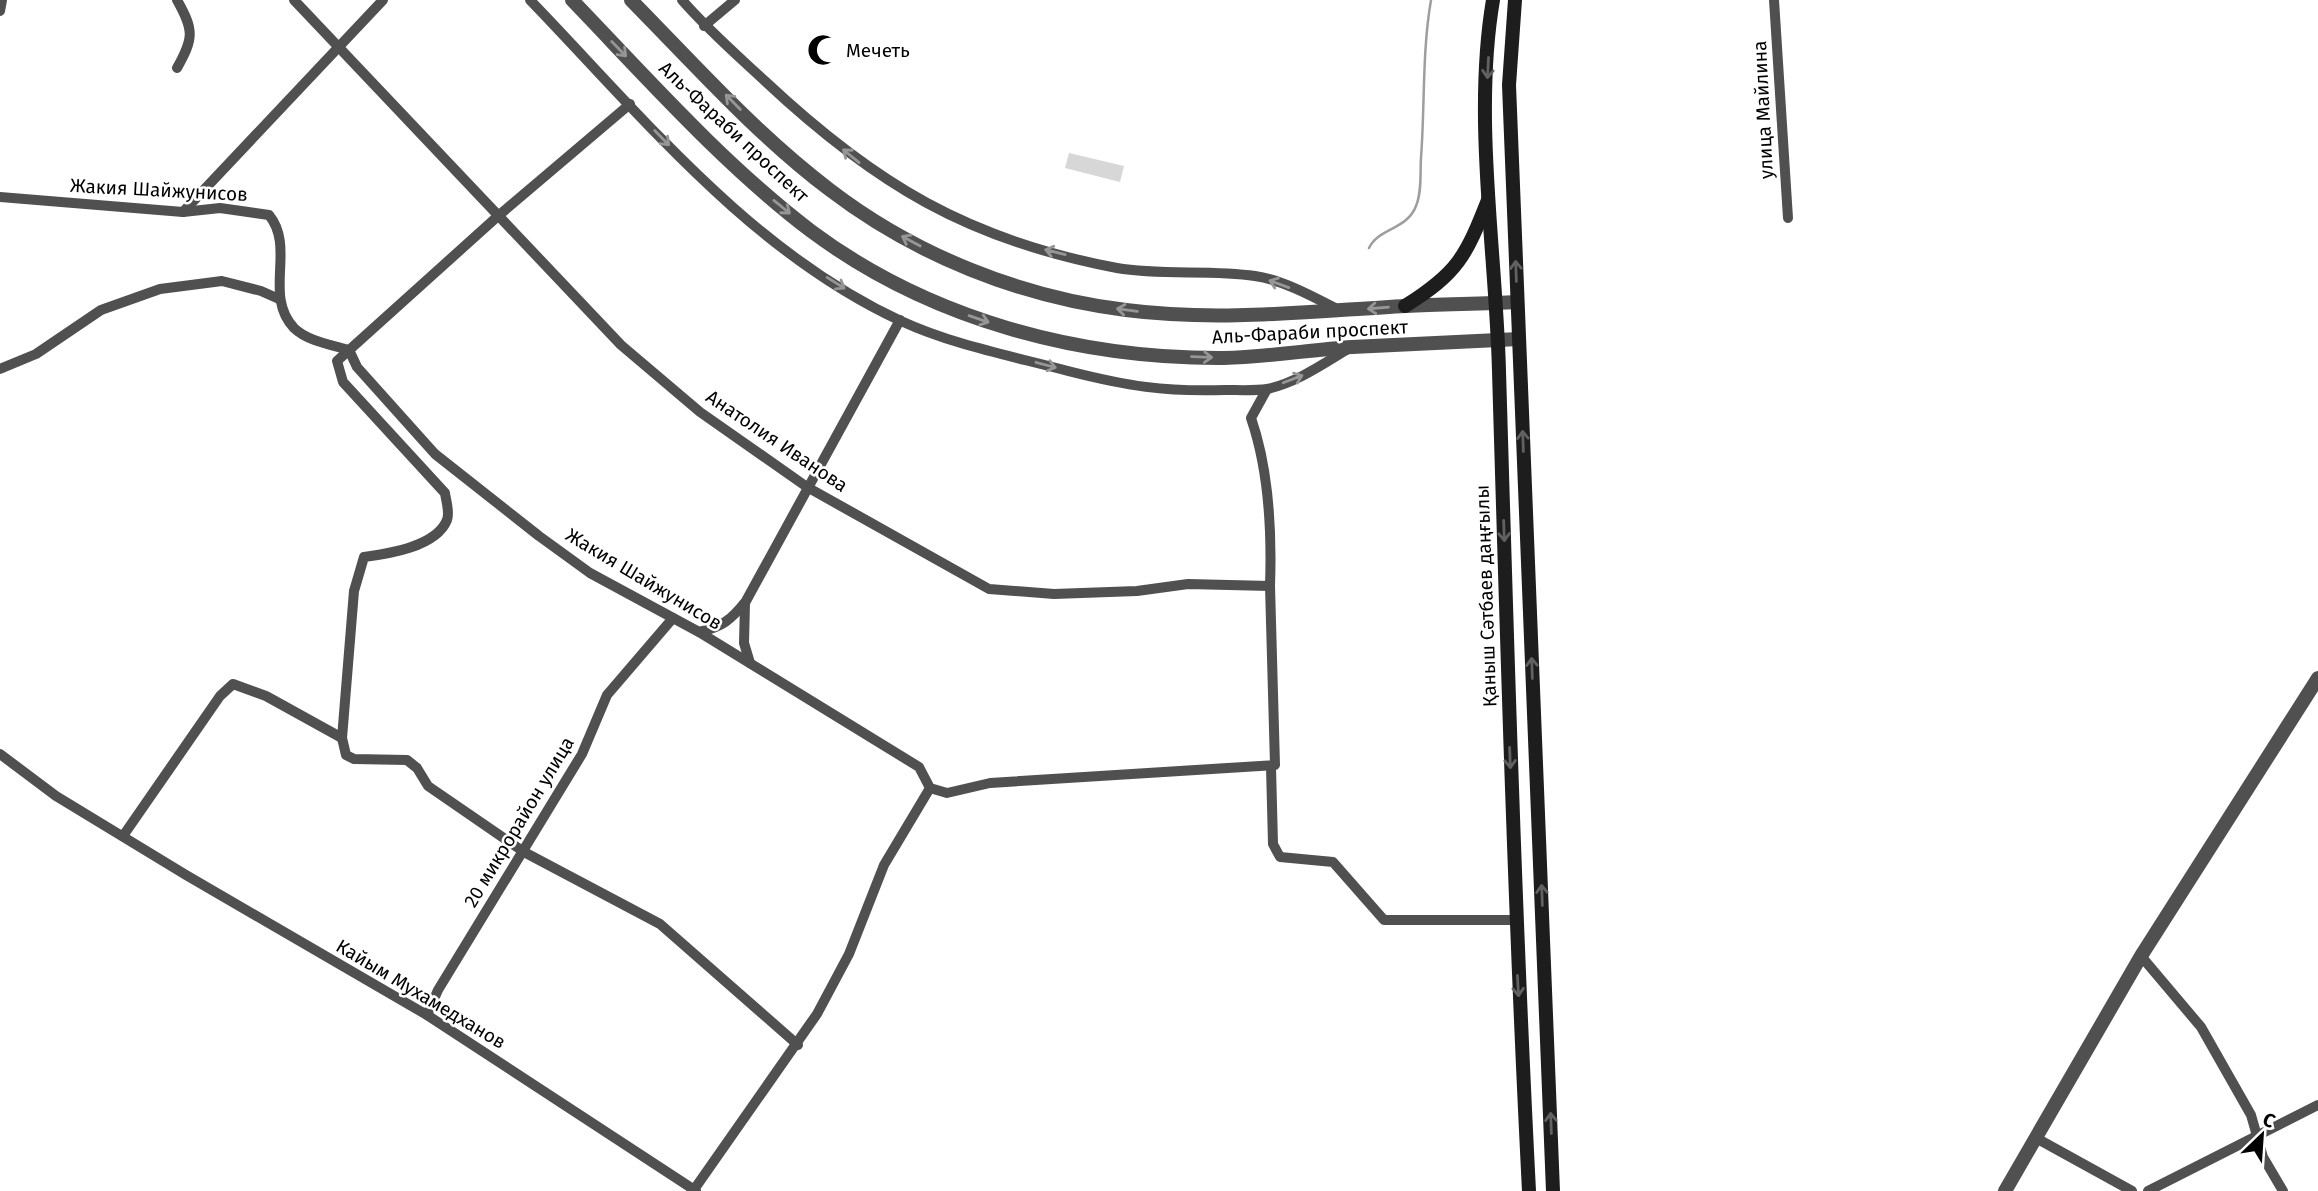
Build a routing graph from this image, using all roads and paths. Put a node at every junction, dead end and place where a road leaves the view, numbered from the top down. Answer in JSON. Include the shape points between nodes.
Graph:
{"nodes":[{"id":1,"x":2,"y":0,"type":"edge"},
{"id":2,"x":177,"y":0,"type":"edge"},
{"id":3,"x":293,"y":0,"type":"edge"},
{"id":4,"x":530,"y":0,"type":"edge"},
{"id":5,"x":572,"y":0,"type":"edge"},
{"id":6,"x":631,"y":0,"type":"edge"},
{"id":7,"x":682,"y":0,"type":"edge"},
{"id":8,"x":735,"y":0,"type":"edge"},
{"id":9,"x":1493,"y":0,"type":"edge"},
{"id":10,"x":1515,"y":0,"type":"edge"},
{"id":11,"x":1774,"y":0,"type":"edge"},
{"id":12,"x":378,"y":2,"type":"edge"},
{"id":13,"x":0,"y":11,"type":"edge"},
{"id":14,"x":704,"y":26,"type":"junction"},
{"id":15,"x":337,"y":46,"type":"junction"},
{"id":16,"x":177,"y":68,"type":"dead end"},
{"id":17,"x":630,"y":104,"type":"junction"},
{"id":18,"x":1489,"y":195,"type":"junction"},
{"id":19,"x":0,"y":197,"type":"edge"},
{"id":20,"x":183,"y":212,"type":"junction"},
{"id":21,"x":498,"y":216,"type":"junction"},
{"id":22,"x":1788,"y":218,"type":"dead end"},
{"id":23,"x":279,"y":299,"type":"junction"},
{"id":24,"x":1517,"y":302,"type":"junction"},
{"id":25,"x":1495,"y":303,"type":"junction"},
{"id":26,"x":1405,"y":306,"type":"junction"},
{"id":27,"x":1341,"y":311,"type":"junction"},
{"id":28,"x":900,"y":320,"type":"junction"},
{"id":29,"x":1519,"y":339,"type":"junction"},
{"id":30,"x":1498,"y":340,"type":"junction"},
{"id":31,"x":1350,"y":348,"type":"junction"},
{"id":32,"x":349,"y":350,"type":"junction"},
{"id":33,"x":0,"y":369,"type":"edge"},
{"id":34,"x":1268,"y":389,"type":"junction"},
{"id":35,"x":807,"y":487,"type":"junction"},
{"id":36,"x":1269,"y":586,"type":"junction"},
{"id":37,"x":746,"y":601,"type":"junction"},
{"id":38,"x":673,"y":618,"type":"junction"},
{"id":39,"x":699,"y":632,"type":"junction"},
{"id":40,"x":750,"y":663,"type":"junction"},
{"id":41,"x":2318,"y":678,"type":"edge"},
{"id":42,"x":342,"y":738,"type":"junction"},
{"id":43,"x":0,"y":754,"type":"edge"},
{"id":44,"x":1273,"y":766,"type":"junction"},
{"id":45,"x":930,"y":788,"type":"junction"},
{"id":46,"x":123,"y":835,"type":"junction"},
{"id":47,"x":524,"y":852,"type":"junction"},
{"id":48,"x":1515,"y":920,"type":"junction"},
{"id":49,"x":2141,"y":956,"type":"junction"},
{"id":50,"x":427,"y":1015,"type":"junction"},
{"id":51,"x":797,"y":1045,"type":"junction"},
{"id":52,"x":2318,"y":1105,"type":"edge"},
{"id":53,"x":2255,"y":1136,"type":"junction"},
{"id":54,"x":2036,"y":1138,"type":"junction"},
{"id":55,"x":694,"y":1191,"type":"edge"},
{"id":56,"x":1529,"y":1191,"type":"edge"},
{"id":57,"x":1553,"y":1191,"type":"edge"},
{"id":58,"x":2005,"y":1191,"type":"edge"},
{"id":59,"x":2132,"y":1191,"type":"edge"},
{"id":60,"x":2148,"y":1191,"type":"edge"},
{"id":61,"x":2283,"y":1191,"type":"edge"}],
"edges":[{"from":1,"to":13,"type":"street"},
{"from":2,"to":16,"type":"street","via":[[191,24],[190,46]]},
{"from":3,"to":15,"type":"street","name":"Анатолия Иванова"},
{"from":4,"to":17,"type":"street"},
{"from":5,"to":31,"type":"street","name":"Аль-Фараби проспект","one_way":true,"via":[[761,190],[856,261],[919,295],[1003,327],[1056,342],[1115,351],[1223,358]]},
{"from":27,"to":6,"type":"street","name":"Аль-Фараби проспект","one_way":true,"via":[[1186,315],[1126,310],[1065,300],[994,279],[938,255],[886,228],[782,151]]},
{"from":7,"to":14,"type":"street"},
{"from":8,"to":14,"type":"street"},
{"from":9,"to":18,"type":"main road","name":"Қаныш Сәтбаев даңғылы","one_way":true,"via":[[1486,97]]},
{"from":24,"to":10,"type":"main road","one_way":true,"via":[[1508,85]]},
{"from":11,"to":22,"type":"street","name":"улица Майлина"},
{"from":12,"to":15,"type":"street"},
{"from":27,"to":14,"type":"street","one_way":true,"via":[[1257,276],[1119,268],[1003,239],[931,208],[862,164],[812,124]]},
{"from":15,"to":20,"type":"street"},
{"from":15,"to":21,"type":"street","name":"Анатолия Иванова"},
{"from":17,"to":21,"type":"street"},
{"from":17,"to":28,"type":"street","one_way":true,"via":[[698,176],[762,233],[833,282]]},
{"from":18,"to":25,"type":"main road","name":"Қаныш Сәтбаев даңғылы"},
{"from":18,"to":26,"type":"main road","via":[[1457,267],[1438,286]]},
{"from":19,"to":20,"type":"street","name":"Жакия Шайжунисов"},
{"from":20,"to":23,"type":"street","name":"Жакия Шайжунисов","via":[[220,208],[269,215],[279,227]]},
{"from":21,"to":32,"type":"street"},
{"from":21,"to":35,"type":"street","name":"Анатолия Иванова","via":[[621,345],[700,412]]},
{"from":23,"to":32,"type":"street","via":[[294,327],[313,339]]},
{"from":23,"to":33,"type":"street","via":[[222,281],[160,289],[101,310],[36,354]]},
{"from":24,"to":25,"type":"street","name":"Аль-Фараби проспект"},
{"from":24,"to":29,"type":"main road"},
{"from":25,"to":26,"type":"street","name":"Аль-Фараби проспект"},
{"from":25,"to":30,"type":"main road","name":"Қаныш Сәтбаев даңғылы"},
{"from":26,"to":27,"type":"street","name":"Аль-Фараби проспект","one_way":true},
{"from":28,"to":34,"type":"street","one_way":true,"via":[[949,340],[1118,384],[1170,392]]},
{"from":28,"to":35,"type":"street"},
{"from":29,"to":30,"type":"street","name":"Аль-Фараби проспект"},
{"from":57,"to":29,"type":"main road","one_way":true},
{"from":30,"to":31,"type":"street","name":"Аль-Фараби проспект"},
{"from":30,"to":48,"type":"main road","name":"Қаныш Сәтбаев даңғылы","one_way":true},
{"from":34,"to":31,"type":"street","one_way":true,"via":[[1307,374]]},
{"from":32,"to":38,"type":"street","name":"Жакия Шайжунисов","via":[[357,367],[435,454],[590,573]]},
{"from":32,"to":42,"type":"street","via":[[337,361],[343,382],[444,493],[448,510],[442,527],[426,540],[400,552],[364,557],[354,591]]},
{"from":34,"to":36,"type":"street","via":[[1251,418],[1269,519]]},
{"from":35,"to":36,"type":"street","name":"Анатолия Иванова","via":[[989,589],[1054,594],[1137,592],[1188,584]]},
{"from":35,"to":37,"type":"street"},
{"from":36,"to":44,"type":"street"},
{"from":37,"to":39,"type":"street","via":[[720,627]]},
{"from":37,"to":40,"type":"street","via":[[744,643]]},
{"from":38,"to":39,"type":"street","name":"Жакия Шайжунисов"},
{"from":38,"to":47,"type":"street","name":"20 микрорайон улица","via":[[607,695],[582,754]]},
{"from":39,"to":40,"type":"street","name":"Жакия Шайжунисов"},
{"from":40,"to":45,"type":"street","name":"Жакия Шайжунисов","via":[[919,767]]},
{"from":41,"to":49,"type":"street"},
{"from":42,"to":46,"type":"street","via":[[267,696],[233,684]]},
{"from":42,"to":47,"type":"street","via":[[346,755],[354,760],[407,760],[428,786]]},
{"from":43,"to":46,"type":"street","name":"Кайым Мухамедханов","via":[[56,796]]},
{"from":44,"to":45,"type":"street","via":[[990,783],[947,793]]},
{"from":44,"to":48,"type":"street","via":[[1273,844],[1280,857],[1333,862],[1384,920]]},
{"from":45,"to":51,"type":"street","via":[[884,865],[849,954]]},
{"from":46,"to":50,"type":"street","name":"Кайым Мухамедханов"},
{"from":47,"to":50,"type":"street","name":"20 микрорайон улица"},
{"from":47,"to":51,"type":"street","via":[[660,925]]},
{"from":48,"to":56,"type":"main road","name":"Қаныш Сәтбаев даңғылы","one_way":true},
{"from":49,"to":53,"type":"street","via":[[2201,1027],[2251,1115]]},
{"from":49,"to":54,"type":"street"},
{"from":50,"to":55,"type":"street","name":"Кайым Мухамедханов"},
{"from":51,"to":55,"type":"street"},
{"from":52,"to":53,"type":"street"},
{"from":53,"to":60,"type":"street"},
{"from":53,"to":61,"type":"street"},
{"from":54,"to":58,"type":"street"},
{"from":54,"to":59,"type":"street"}]}
